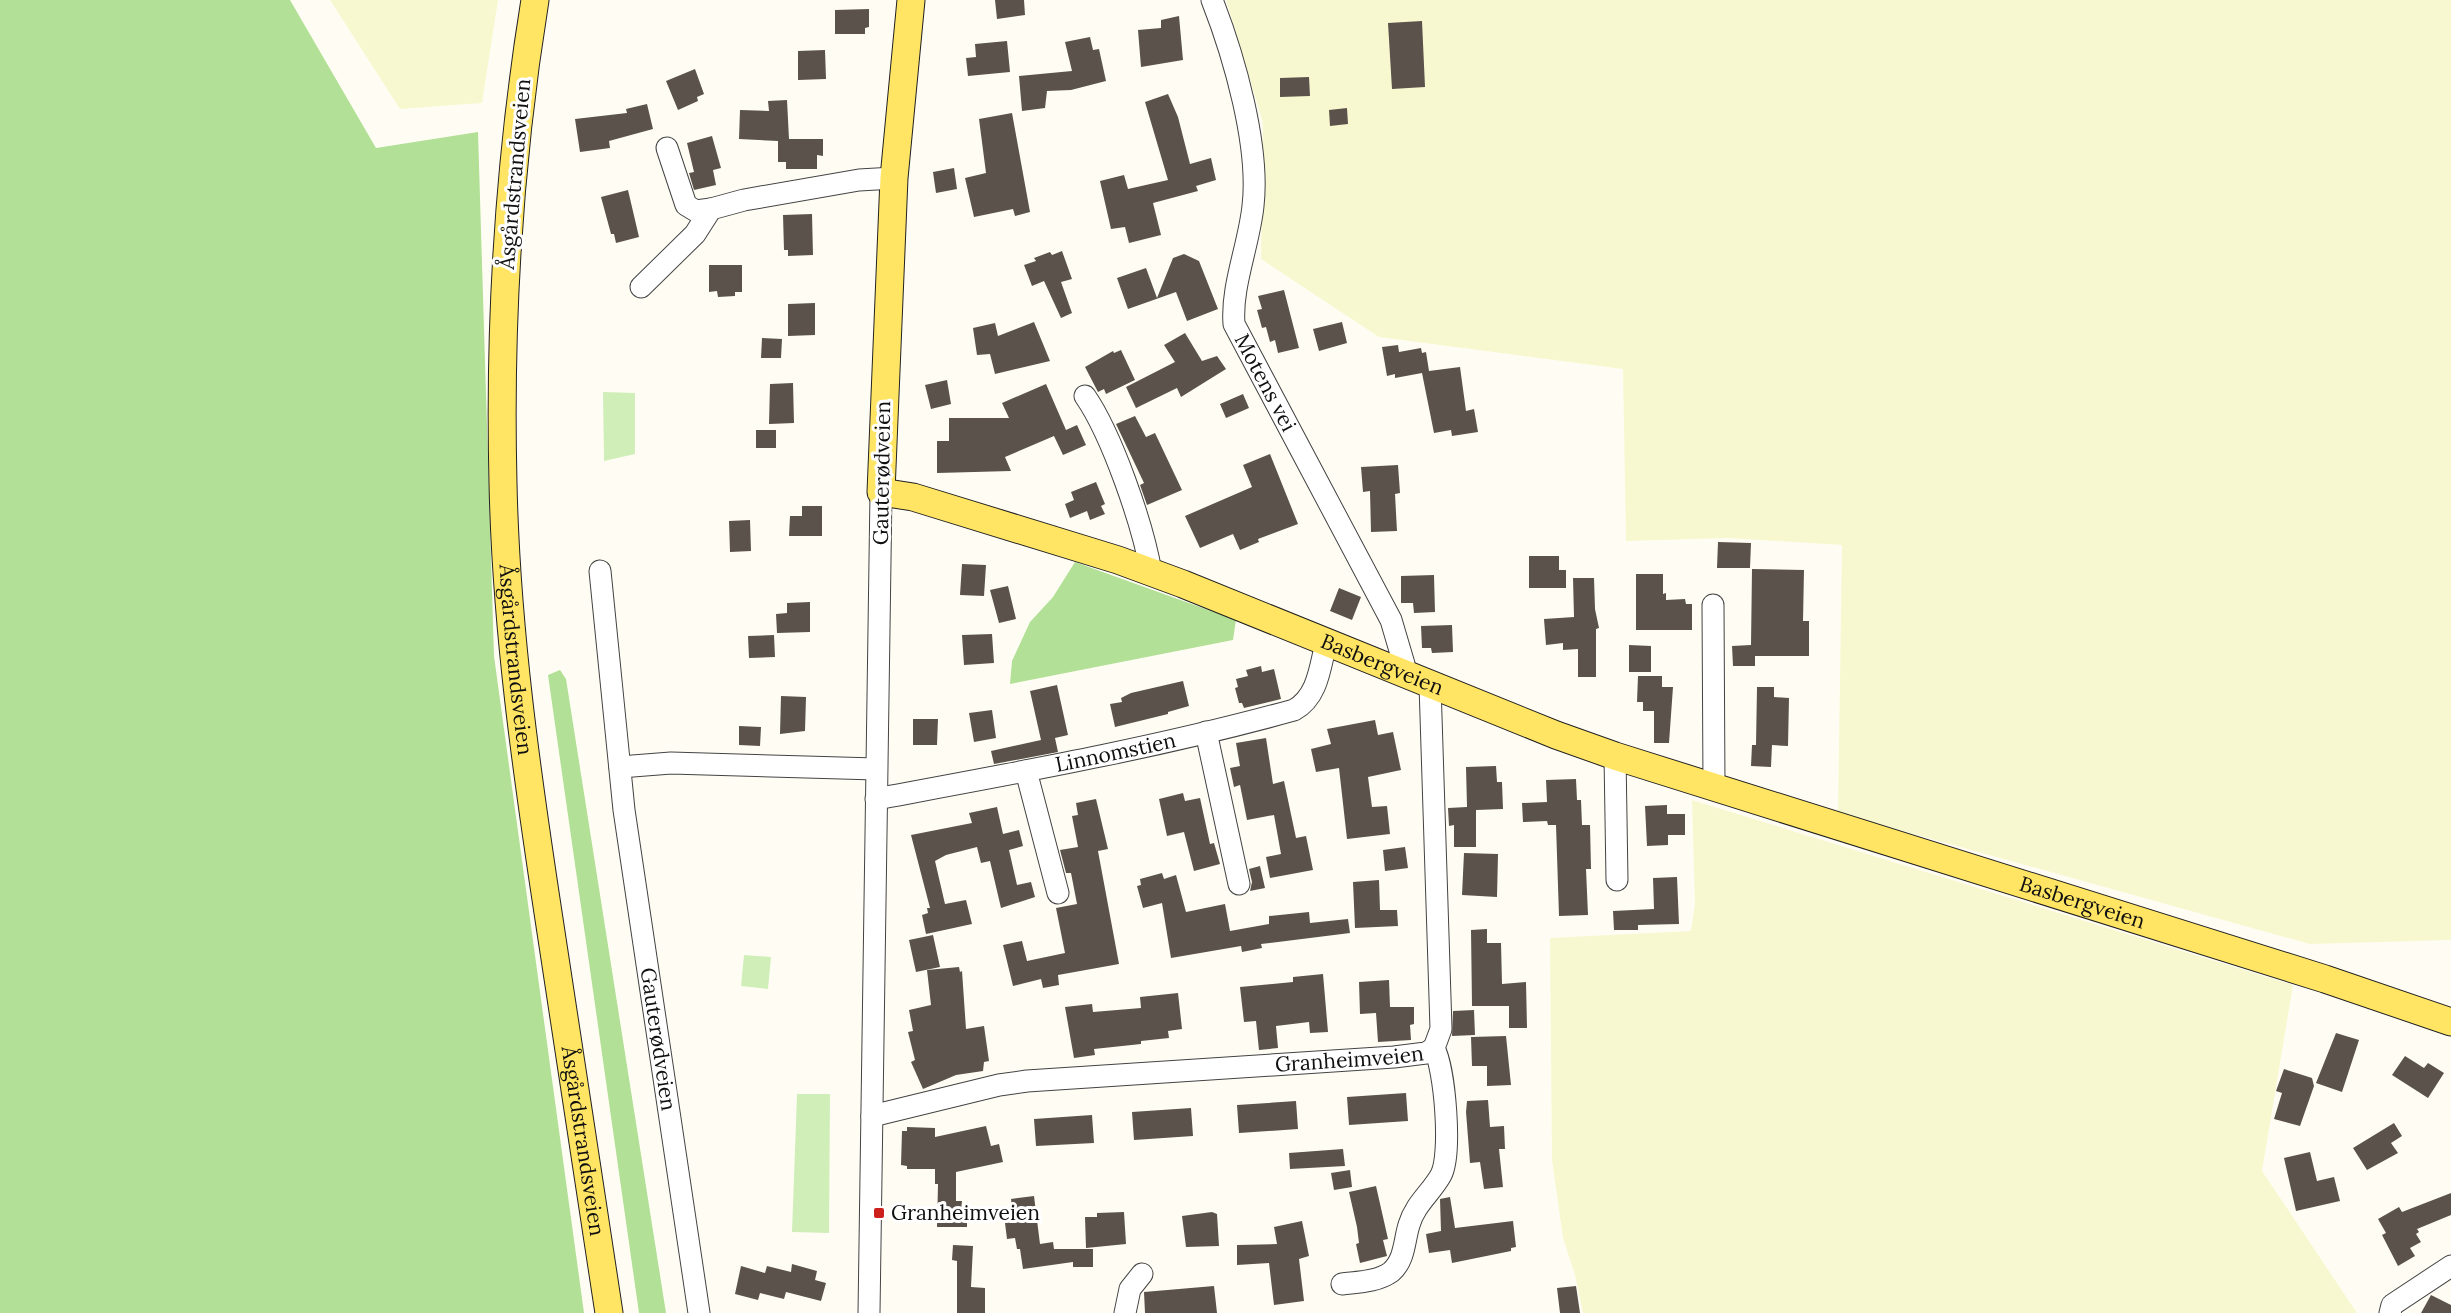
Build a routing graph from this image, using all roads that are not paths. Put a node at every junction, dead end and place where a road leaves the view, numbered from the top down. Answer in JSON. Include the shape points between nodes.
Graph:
{"nodes":[{"id":1,"x":535,"y":0,"type":"edge"},
{"id":2,"x":911,"y":0,"type":"edge"},
{"id":3,"x":1212,"y":0,"type":"edge"},
{"id":4,"x":667,"y":148,"type":"dead end"},
{"id":5,"x":894,"y":178,"type":"junction"},
{"id":6,"x":711,"y":209,"type":"junction"},
{"id":7,"x":641,"y":287,"type":"dead end"},
{"id":8,"x":1084,"y":396,"type":"dead end"},
{"id":9,"x":881,"y":492,"type":"junction"},
{"id":10,"x":600,"y":571,"type":"dead end"},
{"id":11,"x":1151,"y":572,"type":"junction"},
{"id":12,"x":1713,"y":606,"type":"dead end"},
{"id":13,"x":1326,"y":643,"type":"junction"},
{"id":14,"x":1402,"y":674,"type":"junction"},
{"id":15,"x":1430,"y":685,"type":"junction"},
{"id":16,"x":1206,"y":732,"type":"junction"},
{"id":17,"x":1615,"y":756,"type":"junction"},
{"id":18,"x":620,"y":766,"type":"junction"},
{"id":19,"x":876,"y":769,"type":"junction"},
{"id":20,"x":1026,"y":771,"type":"junction"},
{"id":21,"x":1714,"y":786,"type":"junction"},
{"id":22,"x":876,"y":799,"type":"junction"},
{"id":23,"x":1617,"y":880,"type":"dead end"},
{"id":24,"x":1239,"y":884,"type":"dead end"},
{"id":25,"x":1058,"y":893,"type":"dead end"},
{"id":26,"x":2451,"y":1022,"type":"edge"},
{"id":27,"x":1434,"y":1048,"type":"junction"},
{"id":28,"x":872,"y":1116,"type":"junction"},
{"id":29,"x":2451,"y":1266,"type":"edge"},
{"id":30,"x":1142,"y":1274,"type":"dead end"},
{"id":31,"x":1342,"y":1284,"type":"dead end"},
{"id":32,"x":609,"y":1313,"type":"edge"},
{"id":33,"x":699,"y":1313,"type":"edge"},
{"id":34,"x":869,"y":1313,"type":"edge"},
{"id":35,"x":1125,"y":1313,"type":"edge"},
{"id":36,"x":2390,"y":1313,"type":"edge"}],
"edges":[{"from":1,"to":32,"type":"main road","name":"Åsgårdstrandsveien","via":[[514,163],[505,300],[503,485],[509,592],[532,810]]},
{"from":2,"to":5,"type":"main road","name":"Gauterødveien"},
{"from":3,"to":14,"type":"street","name":"Motens vei","via":[[1238,75],[1254,182],[1249,241],[1233,306],[1234,324],[1391,620],[1404,664]]},
{"from":4,"to":6,"type":"street","via":[[686,205],[696,211]]},
{"from":5,"to":6,"type":"street","via":[[859,180]]},
{"from":5,"to":9,"type":"main road","name":"Gauterødveien"},
{"from":6,"to":7,"type":"street","via":[[695,234]]},
{"from":8,"to":11,"type":"street","via":[[1108,442],[1139,521]]},
{"from":9,"to":11,"type":"main road","name":"Basbergveien","via":[[913,497]]},
{"from":9,"to":19,"type":"street","name":"Gauterødveien"},
{"from":10,"to":18,"type":"street","name":"Gauterødveien"},
{"from":11,"to":13,"type":"main road","name":"Basbergveien"},
{"from":12,"to":21,"type":"street"},
{"from":13,"to":14,"type":"main road","name":"Basbergveien"},
{"from":13,"to":16,"type":"street","name":"Linnomstien","via":[[1314,689],[1302,706]]},
{"from":14,"to":15,"type":"main road","name":"Basbergveien"},
{"from":15,"to":17,"type":"main road","name":"Basbergveien"},
{"from":15,"to":27,"type":"street","name":"Granheimveien","via":[[1441,1029]]},
{"from":16,"to":20,"type":"street","name":"Linnomstien"},
{"from":16,"to":24,"type":"street","name":"Linnomstien"},
{"from":17,"to":21,"type":"main road","name":"Basbergveien"},
{"from":17,"to":23,"type":"street"},
{"from":18,"to":19,"type":"street","via":[[671,763]]},
{"from":18,"to":33,"type":"street","name":"Gauterødveien"},
{"from":19,"to":22,"type":"street","name":"Gauterødveien"},
{"from":20,"to":22,"type":"street","name":"Linnomstien"},
{"from":20,"to":25,"type":"street","name":"Linnomstien"},
{"from":21,"to":26,"type":"main road","name":"Basbergveien"},
{"from":22,"to":28,"type":"street","name":"Gauterødveien"},
{"from":27,"to":28,"type":"street","name":"Granheimveien","via":[[1426,1053],[1394,1056],[1027,1081]]},
{"from":27,"to":31,"type":"street","name":"Granheimveien","via":[[1441,1062],[1443,1084],[1443,1169],[1416,1208],[1398,1264],[1389,1273],[1369,1281]]},
{"from":28,"to":34,"type":"street","name":"Gauterødveien"},
{"from":29,"to":36,"type":"street","via":[[2392,1305]]},
{"from":30,"to":35,"type":"street","via":[[1130,1289]]}]}
